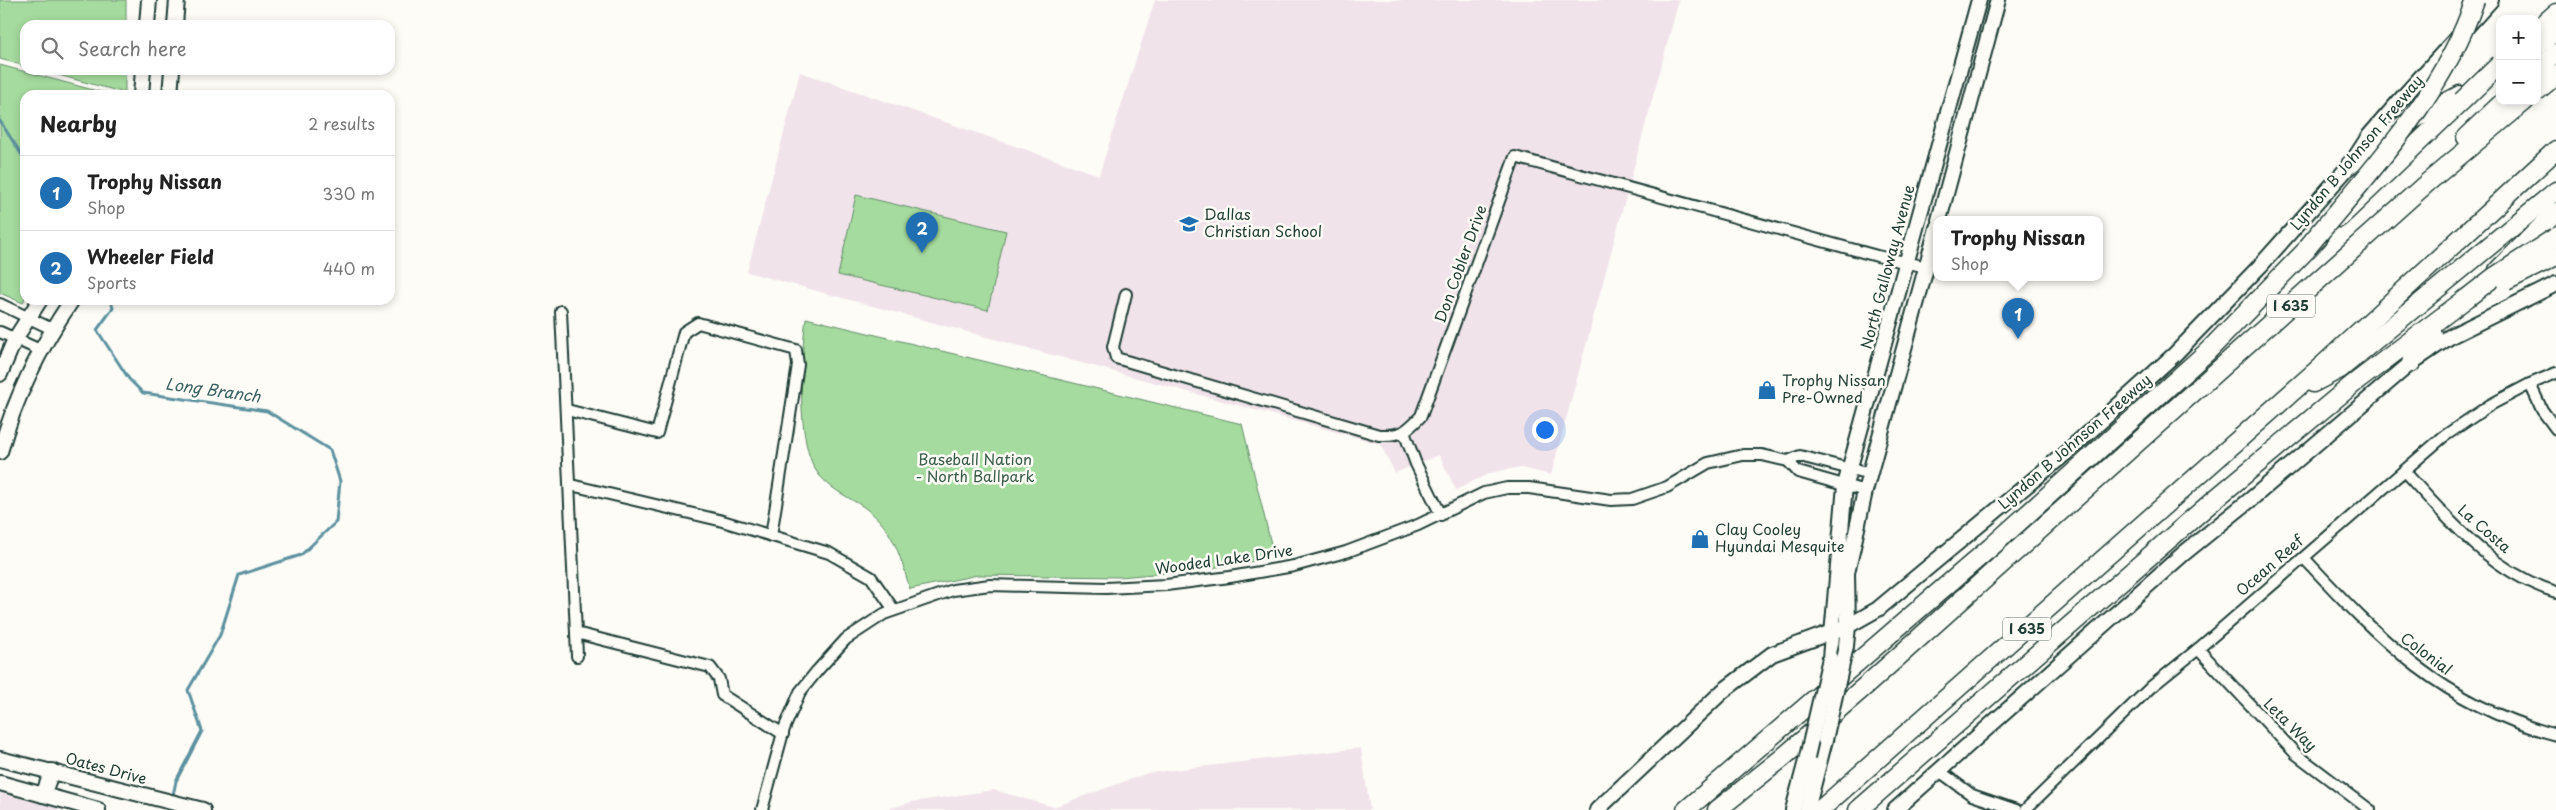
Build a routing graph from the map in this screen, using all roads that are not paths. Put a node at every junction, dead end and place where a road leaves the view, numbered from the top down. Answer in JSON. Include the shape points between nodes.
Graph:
{"nodes":[{"id":1,"x":149,"y":0,"type":"edge"},
{"id":2,"x":177,"y":0,"type":"edge"},
{"id":3,"x":1979,"y":0,"type":"edge"},
{"id":4,"x":1998,"y":0,"type":"edge"},
{"id":5,"x":2475,"y":0,"type":"edge"},
{"id":6,"x":2491,"y":0,"type":"edge"},
{"id":7,"x":2556,"y":13,"type":"edge"},
{"id":8,"x":147,"y":20,"type":"edge"},
{"id":9,"x":175,"y":20,"type":"edge"},
{"id":10,"x":2541,"y":26,"type":"edge"},
{"id":11,"x":2556,"y":31,"type":"edge"},
{"id":12,"x":2541,"y":43,"type":"edge"},
{"id":13,"x":2556,"y":53,"type":"edge"},
{"id":14,"x":2541,"y":66,"type":"edge"},
{"id":15,"x":2496,"y":68,"type":"edge"},
{"id":16,"x":143,"y":75,"type":"edge"},
{"id":17,"x":172,"y":75,"type":"edge"},
{"id":18,"x":2496,"y":75,"type":"edge"},
{"id":19,"x":2556,"y":75,"type":"edge"},
{"id":20,"x":2541,"y":88,"type":"edge"},
{"id":21,"x":142,"y":90,"type":"edge"},
{"id":22,"x":170,"y":90,"type":"edge"},
{"id":23,"x":2500,"y":105,"type":"edge"},
{"id":24,"x":2520,"y":105,"type":"edge"},
{"id":25,"x":2556,"y":150,"type":"edge"},
{"id":26,"x":2351,"y":164,"type":"junction"},
{"id":27,"x":2428,"y":183,"type":"junction"},
{"id":28,"x":2556,"y":191,"type":"edge"},
{"id":29,"x":2556,"y":212,"type":"edge"},
{"id":30,"x":1940,"y":216,"type":"edge"},
{"id":31,"x":2556,"y":237,"type":"edge"},
{"id":32,"x":1933,"y":244,"type":"edge"},
{"id":33,"x":2307,"y":248,"type":"junction"},
{"id":34,"x":2556,"y":256,"type":"edge"},
{"id":35,"x":1906,"y":263,"type":"junction"},
{"id":36,"x":1927,"y":267,"type":"junction"},
{"id":37,"x":2556,"y":284,"type":"edge"},
{"id":38,"x":1126,"y":294,"type":"dead end"},
{"id":39,"x":2467,"y":299,"type":"junction"},
{"id":40,"x":0,"y":304,"type":"edge"},
{"id":41,"x":37,"y":305,"type":"edge"},
{"id":42,"x":69,"y":305,"type":"edge"},
{"id":43,"x":561,"y":311,"type":"dead end"},
{"id":44,"x":29,"y":318,"type":"junction"},
{"id":45,"x":52,"y":329,"type":"junction"},
{"id":46,"x":0,"y":332,"type":"edge"},
{"id":47,"x":15,"y":339,"type":"junction"},
{"id":48,"x":40,"y":350,"type":"junction"},
{"id":49,"x":2411,"y":362,"type":"junction"},
{"id":50,"x":2556,"y":373,"type":"edge"},
{"id":51,"x":0,"y":374,"type":"edge"},
{"id":52,"x":2530,"y":384,"type":"junction"},
{"id":53,"x":2290,"y":394,"type":"junction"},
{"id":54,"x":567,"y":410,"type":"junction"},
{"id":55,"x":2556,"y":429,"type":"edge"},
{"id":56,"x":1404,"y":432,"type":"junction"},
{"id":57,"x":0,"y":452,"type":"edge"},
{"id":58,"x":1788,"y":461,"type":"junction"},
{"id":59,"x":1851,"y":469,"type":"junction"},
{"id":60,"x":2404,"y":472,"type":"junction"},
{"id":61,"x":1870,"y":474,"type":"junction"},
{"id":62,"x":571,"y":485,"type":"junction"},
{"id":63,"x":1845,"y":485,"type":"junction"},
{"id":64,"x":1865,"y":491,"type":"junction"},
{"id":65,"x":1441,"y":515,"type":"junction"},
{"id":66,"x":771,"y":536,"type":"junction"},
{"id":67,"x":2304,"y":558,"type":"junction"},
{"id":68,"x":2556,"y":592,"type":"edge"},
{"id":69,"x":1846,"y":598,"type":"junction"},
{"id":70,"x":1878,"y":609,"type":"junction"},
{"id":71,"x":894,"y":610,"type":"junction"},
{"id":72,"x":1848,"y":626,"type":"junction"},
{"id":73,"x":576,"y":633,"type":"junction"},
{"id":74,"x":1833,"y":633,"type":"junction"},
{"id":75,"x":2198,"y":649,"type":"junction"},
{"id":76,"x":577,"y":656,"type":"dead end"},
{"id":77,"x":783,"y":734,"type":"junction"},
{"id":78,"x":2556,"y":735,"type":"edge"},
{"id":79,"x":0,"y":759,"type":"edge"},
{"id":80,"x":1938,"y":770,"type":"junction"},
{"id":81,"x":52,"y":771,"type":"junction"},
{"id":82,"x":0,"y":783,"type":"edge"},
{"id":83,"x":43,"y":795,"type":"junction"},
{"id":84,"x":98,"y":810,"type":"edge"},
{"id":85,"x":203,"y":810,"type":"edge"},
{"id":86,"x":762,"y":810,"type":"edge"},
{"id":87,"x":1597,"y":810,"type":"edge"},
{"id":88,"x":1686,"y":810,"type":"edge"},
{"id":89,"x":1717,"y":810,"type":"edge"},
{"id":90,"x":1793,"y":810,"type":"edge"},
{"id":91,"x":1807,"y":810,"type":"edge"},
{"id":92,"x":1820,"y":810,"type":"edge"},
{"id":93,"x":1858,"y":810,"type":"edge"},
{"id":94,"x":1895,"y":810,"type":"edge"},
{"id":95,"x":2016,"y":810,"type":"edge"},
{"id":96,"x":2025,"y":810,"type":"edge"},
{"id":97,"x":2370,"y":810,"type":"edge"}],
"edges":[{"from":1,"to":8,"type":"main road"},
{"from":2,"to":9,"type":"main road"},
{"from":3,"to":35,"type":"main road","name":"North Galloway Avenue"},
{"from":4,"to":30,"type":"main road"},
{"from":5,"to":33,"type":"highway","bridge":true,"via":[[2428,96]]},
{"from":6,"to":26,"type":"main road","name":"Lyndon B Johnson Freeway","via":[[2381,123]]},
{"from":7,"to":10,"type":"highway"},
{"from":11,"to":12,"type":"highway"},
{"from":13,"to":14,"type":"highway"},
{"from":15,"to":33,"type":"highway","bridge":true},
{"from":16,"to":21,"type":"main road"},
{"from":17,"to":22,"type":"main road"},
{"from":18,"to":26,"type":"highway","via":[[2405,124]]},
{"from":19,"to":20,"type":"highway"},
{"from":23,"to":27,"type":"highway","via":[[2455,148]]},
{"from":24,"to":27,"type":"highway","number":"I 635"},
{"from":25,"to":53,"type":"highway","number":"I 635"},
{"from":26,"to":70,"type":"main road","name":"Lyndon B Johnson Freeway","via":[[2260,266],[2161,367],[2068,451]]},
{"from":27,"to":89,"type":"highway","number":"I 635","via":[[1870,682]]},
{"from":28,"to":53,"type":"highway","via":[[2340,369]]},
{"from":29,"to":49,"type":"highway","via":[[2457,314],[2420,346]]},
{"from":31,"to":39,"type":"highway","bridge":true},
{"from":32,"to":36,"type":"main road"},
{"from":33,"to":88,"type":"highway","via":[[2207,352],[1928,602]]},
{"from":34,"to":39,"type":"highway","bridge":true},
{"from":35,"to":36,"type":"street","name":"Don Cobler Drive"},
{"from":35,"to":56,"type":"street","name":"Don Cobler Drive","via":[[1515,157],[1421,416]]},
{"from":35,"to":59,"type":"main road","name":"North Galloway Avenue"},
{"from":36,"to":61,"type":"main road"},
{"from":37,"to":49,"type":"main road","via":[[2451,336]]},
{"from":38,"to":56,"type":"street","via":[[1113,347],[1116,358],[1379,435],[1396,436]]},
{"from":39,"to":93,"type":"highway","via":[[2352,385],[2214,500]]},
{"from":40,"to":44,"type":"street"},
{"from":41,"to":44,"type":"main road"},
{"from":42,"to":45,"type":"main road"},
{"from":43,"to":54,"type":"street"},
{"from":44,"to":45,"type":"street"},
{"from":44,"to":47,"type":"main road"},
{"from":45,"to":48,"type":"main road"},
{"from":46,"to":47,"type":"street"},
{"from":47,"to":48,"type":"street"},
{"from":47,"to":51,"type":"main road"},
{"from":48,"to":57,"type":"main road","via":[[7,426]]},
{"from":49,"to":80,"type":"main road","via":[[2183,554]]},
{"from":50,"to":52,"type":"street","name":"Ocean Reef"},
{"from":52,"to":55,"type":"street","via":[[2542,410]]},
{"from":52,"to":60,"type":"street","name":"Ocean Reef","via":[[2466,420]]},
{"from":53,"to":92,"type":"highway","number":"I 635"},
{"from":54,"to":62,"type":"street"},
{"from":54,"to":66,"type":"street","via":[[657,433],[684,332],[698,323],[796,350],[798,365]]},
{"from":56,"to":65,"type":"street"},
{"from":58,"to":59,"type":"street","name":"Wooded Lake Drive","via":[[1800,456]]},
{"from":58,"to":63,"type":"street","name":"Wooded Lake Drive","via":[[1798,472]]},
{"from":58,"to":65,"type":"street","name":"Wooded Lake Drive","via":[[1762,455],[1728,458],[1708,464],[1667,487],[1632,499],[1611,500],[1529,488],[1507,488],[1484,493]]},
{"from":59,"to":61,"type":"street","name":"Wooded Lake Drive"},
{"from":59,"to":63,"type":"main road","name":"North Galloway Avenue"},
{"from":60,"to":67,"type":"street","name":"Ocean Reef"},
{"from":60,"to":68,"type":"street","name":"La Costa","via":[[2487,555],[2529,582]]},
{"from":61,"to":64,"type":"main road"},
{"from":62,"to":66,"type":"street","via":[[719,520]]},
{"from":62,"to":73,"type":"street"},
{"from":63,"to":64,"type":"street","name":"Wooded Lake Drive"},
{"from":63,"to":74,"type":"main road","name":"North Galloway Avenue"},
{"from":64,"to":69,"type":"main road"},
{"from":65,"to":71,"type":"street","name":"Wooded Lake Drive","via":[[1346,552],[1294,566],[1166,585],[1106,588],[990,584],[953,590]]},
{"from":66,"to":71,"type":"street","via":[[829,554],[871,577]]},
{"from":67,"to":75,"type":"street","name":"Ocean Reef"},
{"from":67,"to":78,"type":"street","name":"Colonial","via":[[2361,620],[2415,668],[2480,708],[2519,725]]},
{"from":69,"to":70,"type":"main road","via":[[1859,608]]},
{"from":69,"to":72,"type":"main road"},
{"from":70,"to":72,"type":"main road","name":"Lyndon B Johnson Freeway"},
{"from":71,"to":77,"type":"street","name":"Wooded Lake Drive","via":[[846,639],[800,692]]},
{"from":72,"to":74,"type":"main road","name":"Lyndon B Johnson Freeway"},
{"from":72,"to":91,"type":"main road","bridge":true},
{"from":73,"to":76,"type":"street"},
{"from":73,"to":77,"type":"street","via":[[710,667],[719,679],[722,695]]},
{"from":74,"to":87,"type":"main road","name":"Lyndon B Johnson Freeway","via":[[1772,654],[1730,685]]},
{"from":74,"to":90,"type":"main road","name":"North Galloway Avenue","bridge":true,"via":[[1830,658]]},
{"from":75,"to":96,"type":"street","name":"Ocean Reef","via":[[2151,687]]},
{"from":75,"to":97,"type":"street","name":"Leta Way","via":[[2296,754]]},
{"from":77,"to":86,"type":"street","name":"Wooded Lake Drive"},
{"from":79,"to":81,"type":"main road","name":"Oates Drive"},
{"from":80,"to":94,"type":"main road"},
{"from":80,"to":95,"type":"street","via":[[1972,795]]},
{"from":81,"to":83,"type":"main road"},
{"from":81,"to":85,"type":"main road","name":"Oates Drive"},
{"from":82,"to":83,"type":"main road"},
{"from":83,"to":84,"type":"main road"}]}
